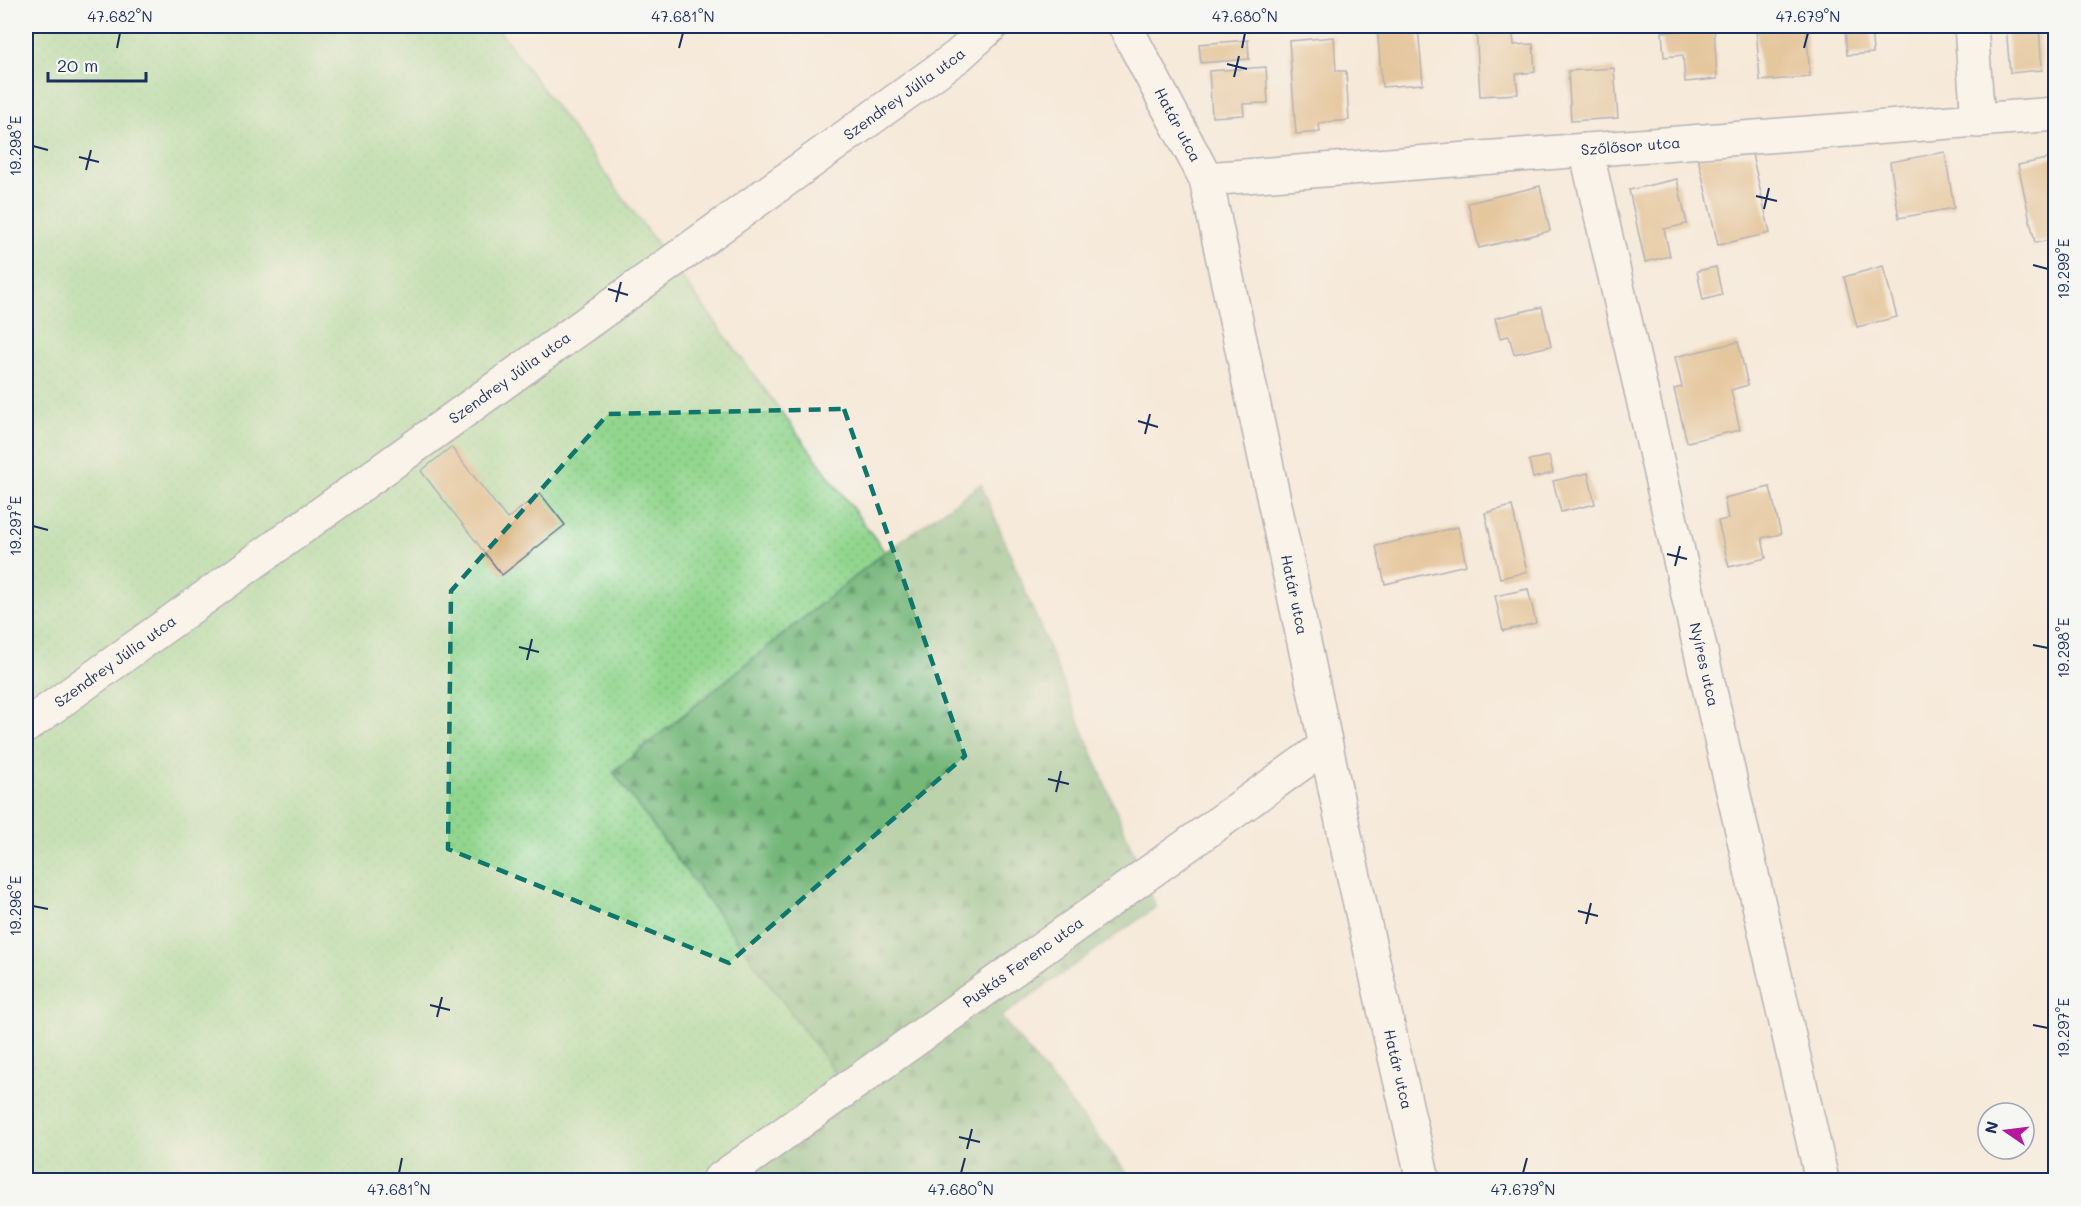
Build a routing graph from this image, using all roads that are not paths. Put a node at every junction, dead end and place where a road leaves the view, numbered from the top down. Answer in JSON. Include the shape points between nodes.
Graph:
{"nodes":[{"id":1,"x":990,"y":26,"type":"edge"},
{"id":2,"x":1125,"y":26,"type":"edge"},
{"id":3,"x":1971,"y":26,"type":"edge"},
{"id":4,"x":2055,"y":114,"type":"edge"},
{"id":5,"x":1978,"y":121,"type":"junction"},
{"id":6,"x":1586,"y":150,"type":"junction"},
{"id":7,"x":1206,"y":179,"type":"junction"},
{"id":8,"x":26,"y":726,"type":"edge"},
{"id":9,"x":1326,"y":746,"type":"junction"},
{"id":10,"x":719,"y":1180,"type":"edge"},
{"id":11,"x":1423,"y":1180,"type":"edge"},
{"id":12,"x":1822,"y":1180,"type":"edge"}],
"edges":[{"from":1,"to":8,"type":"street","name":"Szendrey Júlia utca","via":[[958,56]]},
{"from":2,"to":7,"type":"street","name":"Határ utca"},
{"from":3,"to":5,"type":"street"},
{"from":4,"to":5,"type":"street","name":"Szőlősor utca"},
{"from":5,"to":6,"type":"street","name":"Szőlősor utca"},
{"from":6,"to":7,"type":"street","name":"Szőlősor utca"},
{"from":6,"to":12,"type":"street","name":"Nyíres utca"},
{"from":7,"to":9,"type":"street","name":"Határ utca"},
{"from":9,"to":10,"type":"street","name":"Puskás Ferenc utca"},
{"from":9,"to":11,"type":"street","name":"Határ utca"}]}
